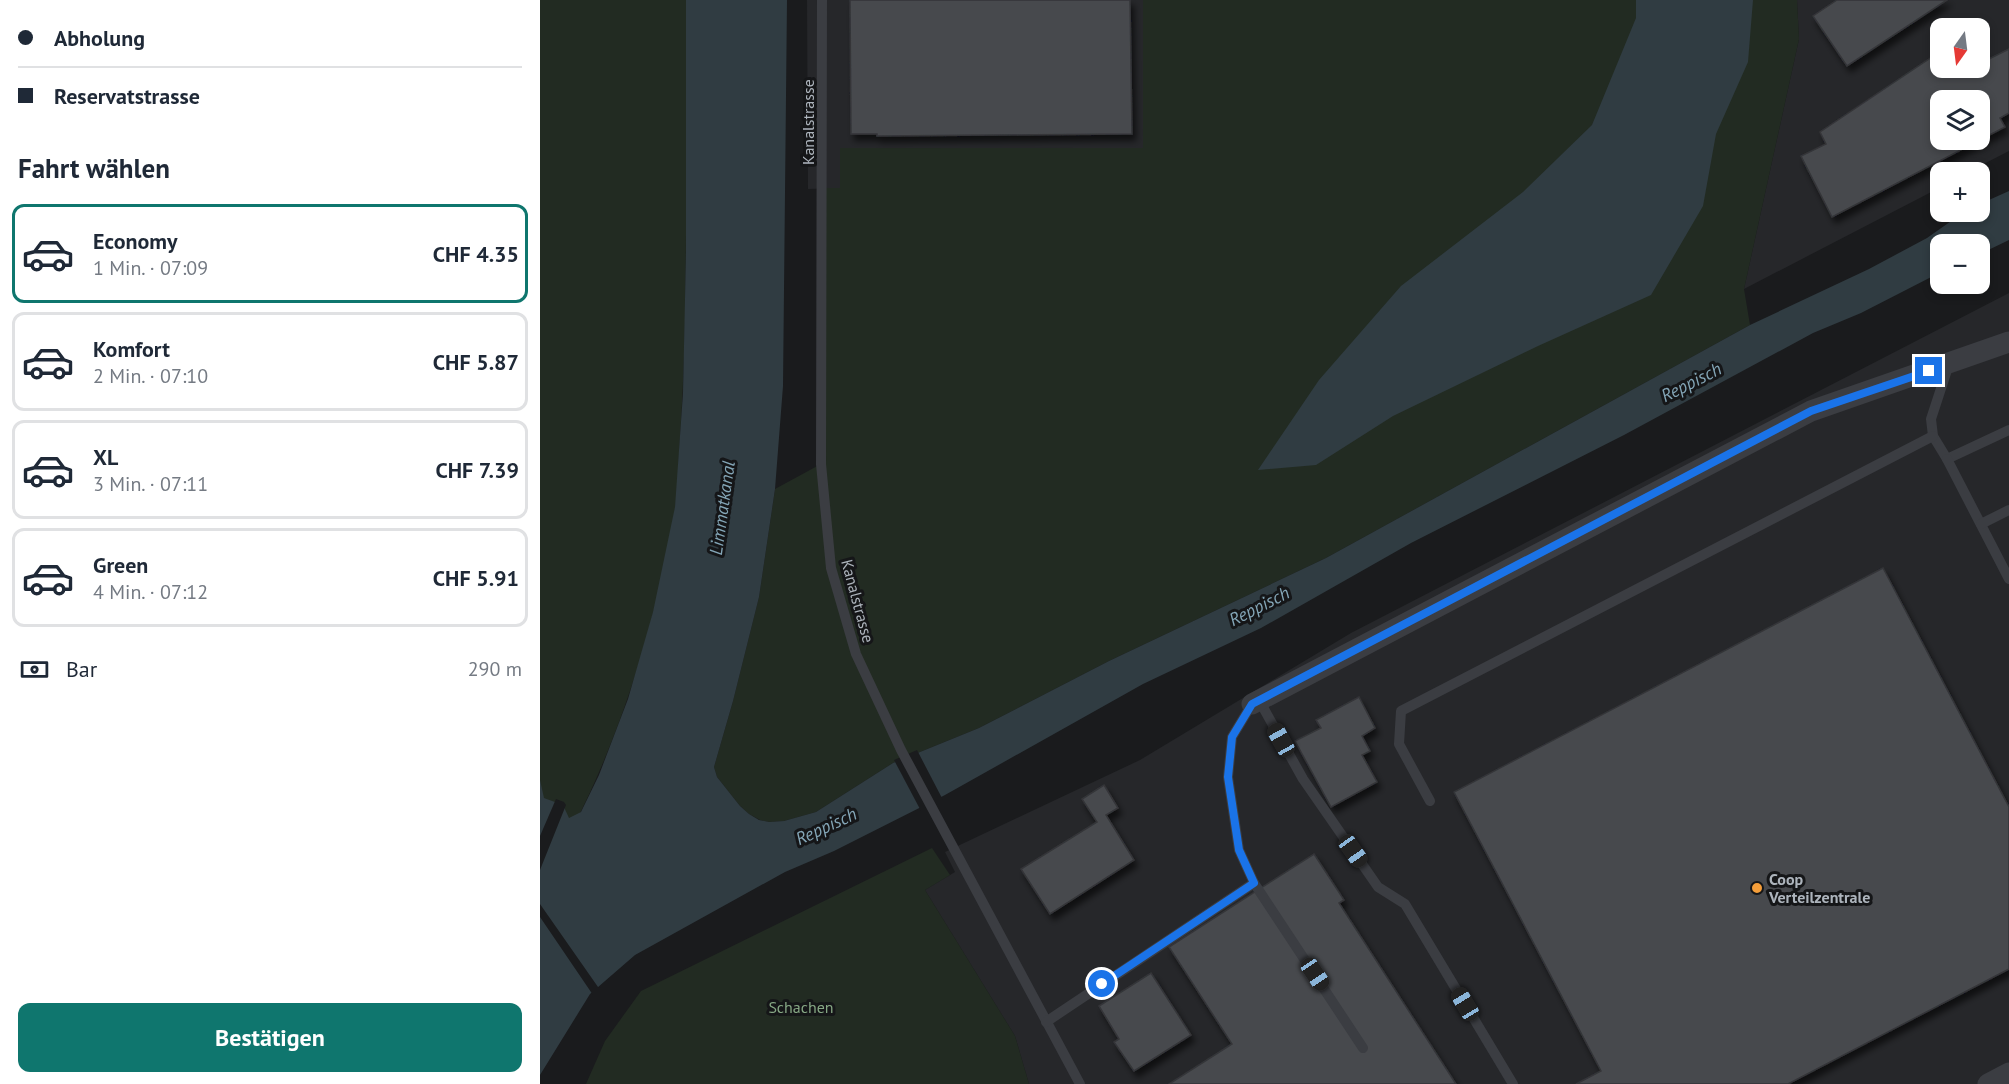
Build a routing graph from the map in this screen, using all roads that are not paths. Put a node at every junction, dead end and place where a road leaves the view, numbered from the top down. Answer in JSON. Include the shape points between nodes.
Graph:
{"nodes":[{"id":1,"x":822,"y":0,"type":"edge"},
{"id":2,"x":2009,"y":342,"type":"edge"},
{"id":3,"x":1949,"y":364,"type":"junction"},
{"id":4,"x":2009,"y":430,"type":"edge"},
{"id":5,"x":1933,"y":436,"type":"junction"},
{"id":6,"x":1947,"y":459,"type":"junction"},
{"id":7,"x":2009,"y":510,"type":"edge"},
{"id":8,"x":1981,"y":524,"type":"junction"},
{"id":9,"x":2009,"y":579,"type":"edge"},
{"id":10,"x":1255,"y":702,"type":"junction"},
{"id":11,"x":1430,"y":801,"type":"dead end"},
{"id":12,"x":1254,"y":883,"type":"junction"},
{"id":13,"x":1046,"y":1022,"type":"junction"},
{"id":14,"x":1363,"y":1048,"type":"dead end"},
{"id":15,"x":2009,"y":1073,"type":"edge"},
{"id":16,"x":1080,"y":1084,"type":"edge"},
{"id":17,"x":1513,"y":1084,"type":"edge"},
{"id":18,"x":1988,"y":1084,"type":"edge"}],
"edges":[{"from":1,"to":13,"type":"lane","name":"Kanalstrasse","via":[[821,464],[831,568],[856,654],[901,750]]},
{"from":2,"to":3,"type":"street"},
{"from":3,"to":5,"type":"lane","via":[[1931,419]]},
{"from":3,"to":10,"type":"street","via":[[1811,411]]},
{"from":4,"to":6,"type":"lane"},
{"from":5,"to":6,"type":"lane"},
{"from":5,"to":11,"type":"lane","via":[[1401,711],[1399,744]]},
{"from":6,"to":8,"type":"lane"},
{"from":7,"to":8,"type":"lane"},
{"from":8,"to":9,"type":"lane"},
{"from":10,"to":12,"type":"lane","via":[[1232,737],[1228,777],[1239,850]]},
{"from":10,"to":17,"type":"lane","via":[[1378,887],[1405,904]]},
{"from":12,"to":13,"type":"lane"},
{"from":12,"to":14,"type":"lane"},
{"from":13,"to":16,"type":"lane","name":"Kanalstrasse"},
{"from":15,"to":18,"type":"street"}]}
